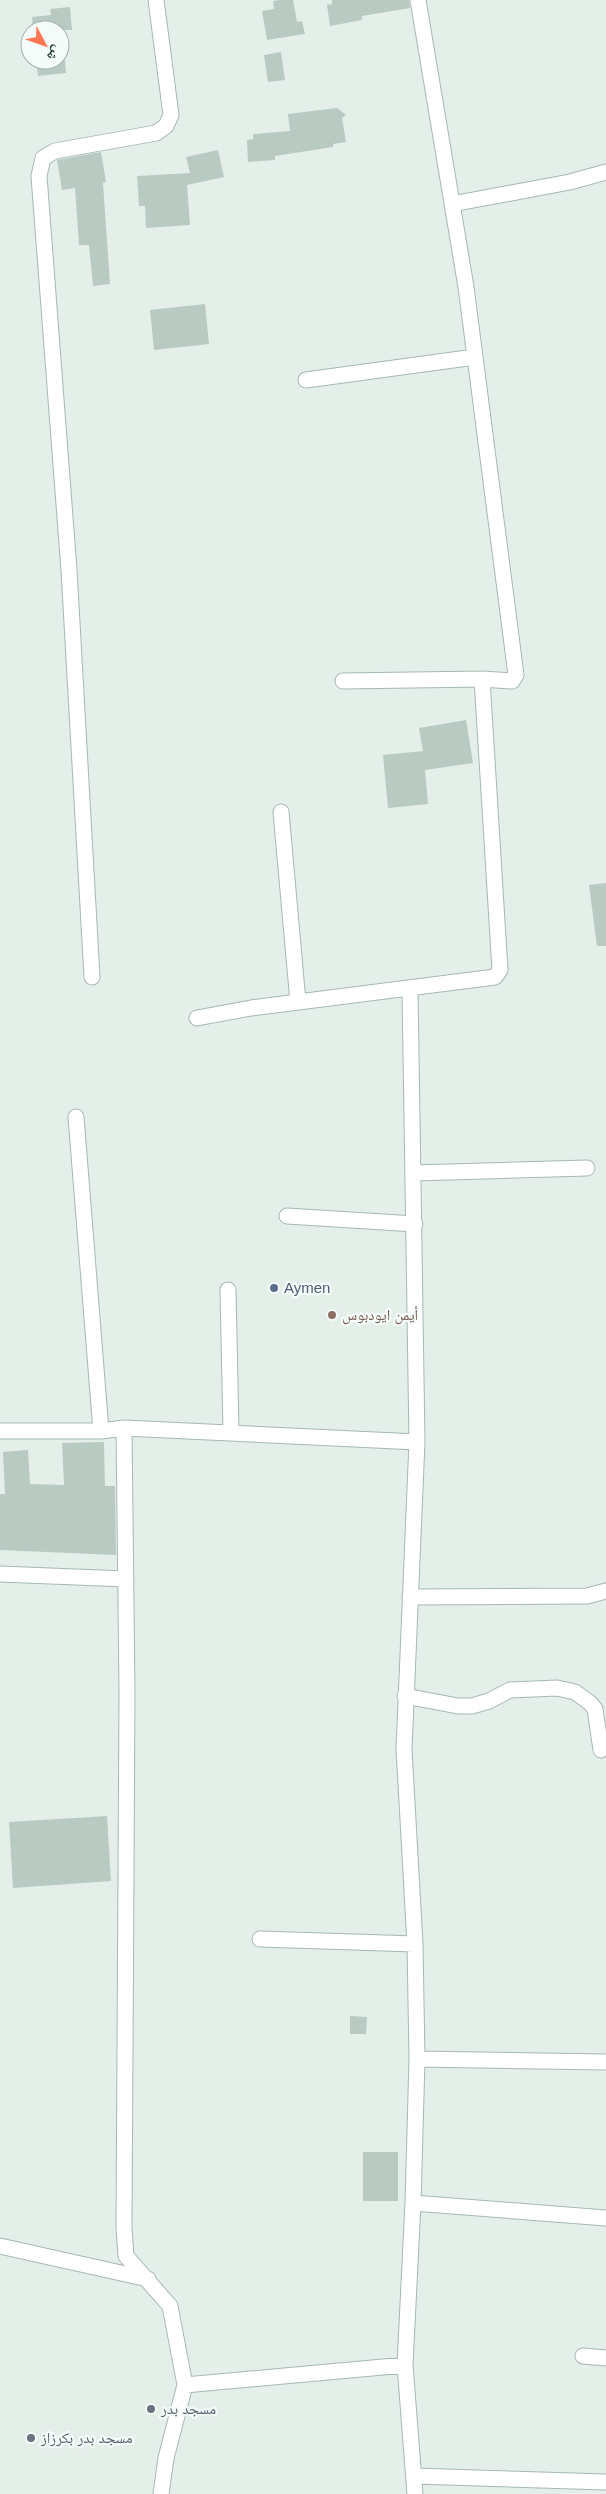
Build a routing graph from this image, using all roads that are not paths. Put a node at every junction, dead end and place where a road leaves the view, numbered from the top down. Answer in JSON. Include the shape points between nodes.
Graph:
{"nodes":[{"id":1,"x":156,"y":0,"type":"edge"},
{"id":2,"x":418,"y":0,"type":"edge"},
{"id":3,"x":606,"y":172,"type":"edge"},
{"id":4,"x":452,"y":204,"type":"junction"},
{"id":5,"x":475,"y":357,"type":"junction"},
{"id":6,"x":306,"y":380,"type":"dead end"},
{"id":7,"x":482,"y":679,"type":"junction"},
{"id":8,"x":343,"y":681,"type":"dead end"},
{"id":9,"x":281,"y":812,"type":"dead end"},
{"id":10,"x":92,"y":976,"type":"dead end"},
{"id":11,"x":410,"y":989,"type":"junction"},
{"id":12,"x":298,"y":1002,"type":"junction"},
{"id":13,"x":197,"y":1018,"type":"dead end"},
{"id":14,"x":76,"y":1117,"type":"dead end"},
{"id":15,"x":587,"y":1168,"type":"dead end"},
{"id":16,"x":414,"y":1173,"type":"junction"},
{"id":17,"x":287,"y":1216,"type":"dead end"},
{"id":18,"x":415,"y":1224,"type":"junction"},
{"id":19,"x":228,"y":1290,"type":"dead end"},
{"id":20,"x":124,"y":1428,"type":"junction"},
{"id":21,"x":0,"y":1431,"type":"edge"},
{"id":22,"x":101,"y":1431,"type":"junction"},
{"id":23,"x":231,"y":1432,"type":"junction"},
{"id":24,"x":417,"y":1442,"type":"junction"},
{"id":25,"x":0,"y":1574,"type":"edge"},
{"id":26,"x":126,"y":1579,"type":"junction"},
{"id":27,"x":606,"y":1591,"type":"edge"},
{"id":28,"x":410,"y":1597,"type":"junction"},
{"id":29,"x":405,"y":1696,"type":"junction"},
{"id":30,"x":601,"y":1750,"type":"dead end"},
{"id":31,"x":260,"y":1939,"type":"dead end"},
{"id":32,"x":415,"y":1944,"type":"junction"},
{"id":33,"x":417,"y":2060,"type":"junction"},
{"id":34,"x":606,"y":2062,"type":"edge"},
{"id":35,"x":413,"y":2203,"type":"junction"},
{"id":36,"x":606,"y":2218,"type":"edge"},
{"id":37,"x":0,"y":2246,"type":"edge"},
{"id":38,"x":148,"y":2279,"type":"junction"},
{"id":39,"x":583,"y":2356,"type":"dead end"},
{"id":40,"x":606,"y":2358,"type":"edge"},
{"id":41,"x":405,"y":2365,"type":"junction"},
{"id":42,"x":185,"y":2384,"type":"junction"},
{"id":43,"x":415,"y":2476,"type":"junction"},
{"id":44,"x":606,"y":2482,"type":"edge"},
{"id":45,"x":161,"y":2494,"type":"edge"},
{"id":46,"x":415,"y":2494,"type":"edge"}],
"edges":[{"from":1,"to":10,"type":"street","via":[[171,115],[166,126],[156,133],[55,150],[43,158],[39,176],[69,570]]},
{"from":2,"to":4,"type":"street"},
{"from":3,"to":4,"type":"street"},
{"from":4,"to":5,"type":"street"},
{"from":5,"to":6,"type":"street"},
{"from":5,"to":7,"type":"street","via":[[516,674],[512,682]]},
{"from":7,"to":8,"type":"street"},
{"from":7,"to":11,"type":"street","via":[[500,970],[494,977]]},
{"from":9,"to":12,"type":"street"},
{"from":11,"to":12,"type":"street"},
{"from":11,"to":16,"type":"street"},
{"from":12,"to":13,"type":"street"},
{"from":14,"to":22,"type":"street"},
{"from":15,"to":16,"type":"street"},
{"from":16,"to":18,"type":"street"},
{"from":17,"to":18,"type":"street"},
{"from":18,"to":24,"type":"street"},
{"from":19,"to":23,"type":"street"},
{"from":20,"to":22,"type":"street"},
{"from":20,"to":23,"type":"street"},
{"from":20,"to":26,"type":"street"},
{"from":21,"to":22,"type":"street"},
{"from":23,"to":24,"type":"street"},
{"from":24,"to":28,"type":"street"},
{"from":25,"to":26,"type":"street"},
{"from":26,"to":38,"type":"street","via":[[124,2227],[126,2256]]},
{"from":27,"to":28,"type":"street","via":[[587,1596]]},
{"from":28,"to":29,"type":"street"},
{"from":29,"to":30,"type":"street","via":[[472,1706],[510,1690],[557,1688],[575,1692],[595,1709]]},
{"from":29,"to":32,"type":"street","via":[[404,1749]]},
{"from":31,"to":32,"type":"street"},
{"from":32,"to":33,"type":"street"},
{"from":33,"to":34,"type":"street"},
{"from":33,"to":35,"type":"street"},
{"from":35,"to":36,"type":"street"},
{"from":35,"to":41,"type":"street"},
{"from":37,"to":38,"type":"street"},
{"from":38,"to":42,"type":"street","via":[[170,2306]]},
{"from":39,"to":40,"type":"street"},
{"from":41,"to":42,"type":"street"},
{"from":41,"to":43,"type":"street"},
{"from":42,"to":45,"type":"street","via":[[166,2458]]},
{"from":43,"to":44,"type":"street"},
{"from":43,"to":46,"type":"street"}]}
